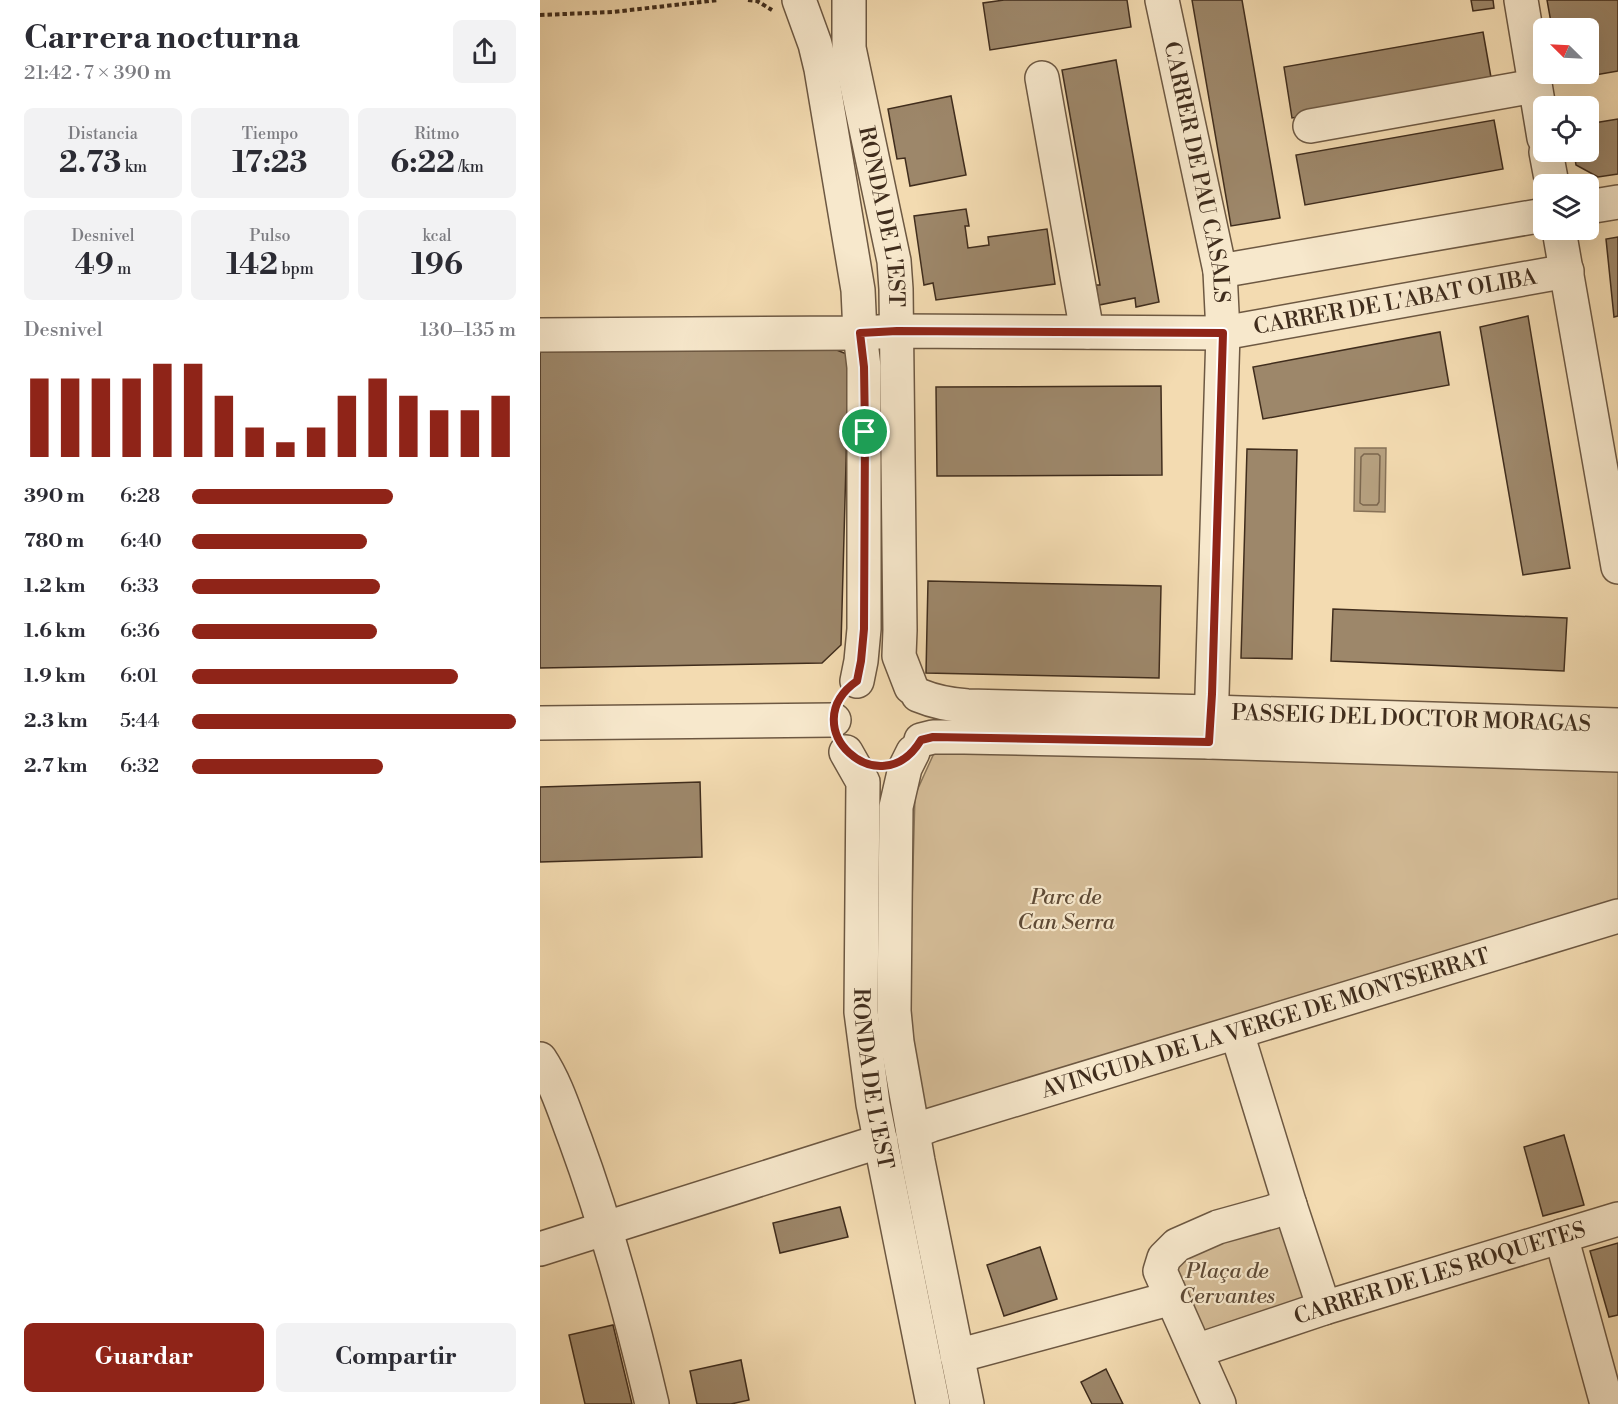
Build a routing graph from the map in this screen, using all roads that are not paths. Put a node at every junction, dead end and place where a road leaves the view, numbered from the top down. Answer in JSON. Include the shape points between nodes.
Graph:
{"nodes":[{"id":1,"x":799,"y":0,"type":"edge"},
{"id":2,"x":849,"y":0,"type":"edge"},
{"id":3,"x":1162,"y":0,"type":"edge"},
{"id":4,"x":1521,"y":0,"type":"edge"},
{"id":5,"x":1042,"y":78,"type":"dead end"},
{"id":6,"x":1534,"y":86,"type":"junction"},
{"id":7,"x":1536,"y":96,"type":"edge"},
{"id":8,"x":1310,"y":126,"type":"dead end"},
{"id":9,"x":1618,"y":202,"type":"edge"},
{"id":10,"x":1599,"y":205,"type":"edge"},
{"id":11,"x":1533,"y":217,"type":"edge"},
{"id":12,"x":1561,"y":240,"type":"edge"},
{"id":13,"x":1220,"y":271,"type":"junction"},
{"id":14,"x":1566,"y":271,"type":"junction"},
{"id":15,"x":897,"y":331,"type":"junction"},
{"id":16,"x":1087,"y":332,"type":"junction"},
{"id":17,"x":860,"y":333,"type":"junction"},
{"id":18,"x":1223,"y":333,"type":"junction"},
{"id":19,"x":540,"y":334,"type":"edge"},
{"id":20,"x":1618,"y":567,"type":"edge"},
{"id":21,"x":857,"y":681,"type":"junction"},
{"id":22,"x":914,"y":691,"type":"junction"},
{"id":23,"x":834,"y":720,"type":"junction"},
{"id":24,"x":540,"y":723,"type":"edge"},
{"id":25,"x":1618,"y":725,"type":"edge"},
{"id":26,"x":1210,"y":727,"type":"junction"},
{"id":27,"x":917,"y":746,"type":"junction"},
{"id":28,"x":846,"y":752,"type":"junction"},
{"id":29,"x":1618,"y":755,"type":"edge"},
{"id":30,"x":1618,"y":916,"type":"edge"},
{"id":31,"x":1237,"y":1033,"type":"junction"},
{"id":32,"x":540,"y":1059,"type":"edge"},
{"id":33,"x":913,"y":1132,"type":"junction"},
{"id":34,"x":881,"y":1141,"type":"junction"},
{"id":35,"x":1290,"y":1205,"type":"junction"},
{"id":36,"x":1618,"y":1219,"type":"edge"},
{"id":37,"x":606,"y":1229,"type":"junction"},
{"id":38,"x":1561,"y":1236,"type":"junction"},
{"id":39,"x":540,"y":1250,"type":"edge"},
{"id":40,"x":1172,"y":1298,"type":"junction"},
{"id":41,"x":1324,"y":1308,"type":"junction"},
{"id":42,"x":1196,"y":1351,"type":"junction"},
{"id":43,"x":957,"y":1356,"type":"junction"},
{"id":44,"x":652,"y":1404,"type":"edge"},
{"id":45,"x":933,"y":1404,"type":"edge"},
{"id":46,"x":967,"y":1404,"type":"edge"},
{"id":47,"x":1219,"y":1404,"type":"edge"},
{"id":48,"x":1607,"y":1404,"type":"edge"}],
"edges":[{"from":1,"to":17,"type":"street","name":"RONDA DE L'EST","via":[[821,69],[858,290]]},
{"from":2,"to":15,"type":"street","name":"RONDA DE L'EST","via":[[849,48],[894,261]]},
{"from":3,"to":13,"type":"street","name":"CARRER DE PAU CASALS"},
{"from":4,"to":6,"type":"street"},
{"from":5,"to":16,"type":"street"},
{"from":6,"to":7,"type":"street"},
{"from":6,"to":8,"type":"street"},
{"from":9,"to":10,"type":"street"},
{"from":11,"to":13,"type":"street"},
{"from":12,"to":14,"type":"street"},
{"from":13,"to":18,"type":"street","name":"CARRER DE PAU CASALS"},
{"from":14,"to":18,"type":"street","name":"CARRER DE L'ABAT OLIBA"},
{"from":14,"to":20,"type":"street"},
{"from":15,"to":16,"type":"street","name":"CARRER DE L'ABAT OLIBA"},
{"from":15,"to":17,"type":"street","name":"CARRER DE L'ABAT OLIBA"},
{"from":15,"to":22,"type":"street","name":"RONDA DE L'EST","via":[[899,656]]},
{"from":16,"to":18,"type":"street","name":"CARRER DE L'ABAT OLIBA"},
{"from":17,"to":19,"type":"street","name":"CARRER DE L'ABAT OLIBA"},
{"from":17,"to":21,"type":"street","name":"RONDA DE L'EST","via":[[865,421],[864,618]]},
{"from":18,"to":26,"type":"street","name":"CARRER DE PAU CASALS"},
{"from":21,"to":22,"type":"street","via":[[889,675]]},
{"from":21,"to":23,"type":"street","via":[[838,701]]},
{"from":22,"to":26,"type":"street","name":"PASSEIG DEL DOCTOR MORAGAS","via":[[951,705]]},
{"from":22,"to":27,"type":"street","via":[[925,717]]},
{"from":23,"to":24,"type":"street"},
{"from":23,"to":28,"type":"street","via":[[836,734]]},
{"from":25,"to":26,"type":"street","name":"PASSEIG DEL DOCTOR MORAGAS"},
{"from":26,"to":27,"type":"street","name":"PASSEIG DEL DOCTOR MORAGAS","via":[[933,737]]},
{"from":26,"to":29,"type":"street","name":"PASSEIG DEL DOCTOR MORAGAS"},
{"from":27,"to":28,"type":"street","via":[[898,762],[879,766],[861,762]]},
{"from":27,"to":33,"type":"street","name":"RONDA DE L'EST","via":[[905,768],[896,807],[894,1011]]},
{"from":28,"to":34,"type":"street","name":"RONDA DE L'EST","via":[[863,782],[861,1012]]},
{"from":30,"to":31,"type":"street","name":"AVINGUDA DE LA VERGE DE MONTSERRAT"},
{"from":31,"to":33,"type":"street","name":"AVINGUDA DE LA VERGE DE MONTSERRAT"},
{"from":31,"to":35,"type":"street"},
{"from":32,"to":37,"type":"street","via":[[557,1093]]},
{"from":33,"to":43,"type":"street","name":"RONDA DE L'EST"},
{"from":34,"to":37,"type":"street"},
{"from":34,"to":45,"type":"street","name":"RONDA DE L'EST"},
{"from":35,"to":40,"type":"street","via":[[1218,1227],[1177,1245],[1164,1258],[1160,1271]]},
{"from":35,"to":41,"type":"street"},
{"from":36,"to":38,"type":"street","name":"CARRER DE LES ROQUETES"},
{"from":37,"to":39,"type":"street"},
{"from":37,"to":44,"type":"street"},
{"from":38,"to":41,"type":"street","name":"CARRER DE LES ROQUETES"},
{"from":38,"to":48,"type":"street"},
{"from":40,"to":42,"type":"street"},
{"from":40,"to":43,"type":"street"},
{"from":41,"to":42,"type":"street","name":"CARRER DE LES ROQUETES"},
{"from":42,"to":47,"type":"street"},
{"from":43,"to":46,"type":"street","name":"RONDA DE L'EST"}]}
